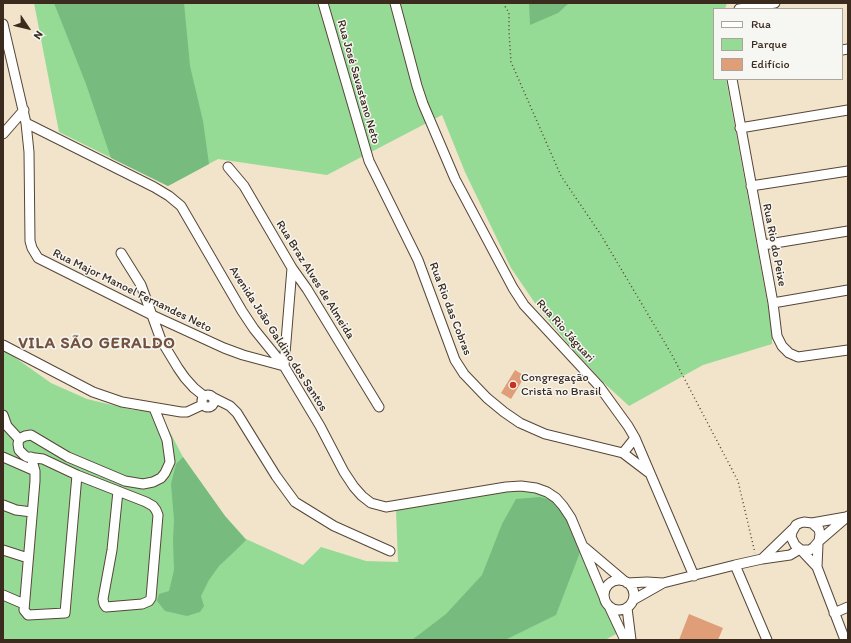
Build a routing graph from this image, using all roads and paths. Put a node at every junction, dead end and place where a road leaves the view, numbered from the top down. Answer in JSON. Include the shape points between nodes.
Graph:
{"nodes":[{"id":1,"x":324,"y":3,"type":"edge"},
{"id":2,"x":395,"y":3,"type":"edge"},
{"id":3,"x":504,"y":3,"type":"edge"},
{"id":4,"x":775,"y":3,"type":"edge"},
{"id":5,"x":745,"y":8,"type":"edge"},
{"id":6,"x":3,"y":24,"type":"edge"},
{"id":7,"x":732,"y":80,"type":"edge"},
{"id":8,"x":24,"y":110,"type":"junction"},
{"id":9,"x":848,"y":110,"type":"edge"},
{"id":10,"x":26,"y":123,"type":"junction"},
{"id":11,"x":740,"y":128,"type":"junction"},
{"id":12,"x":3,"y":134,"type":"edge"},
{"id":13,"x":228,"y":167,"type":"dead end"},
{"id":14,"x":371,"y":168,"type":"joint"},
{"id":15,"x":848,"y":171,"type":"edge"},
{"id":16,"x":751,"y":186,"type":"junction"},
{"id":17,"x":848,"y":231,"type":"edge"},
{"id":18,"x":762,"y":245,"type":"junction"},
{"id":19,"x":121,"y":252,"type":"dead end"},
{"id":20,"x":292,"y":268,"type":"junction"},
{"id":21,"x":848,"y":290,"type":"edge"},
{"id":22,"x":773,"y":303,"type":"junction"},
{"id":23,"x":152,"y":315,"type":"junction"},
{"id":24,"x":3,"y":345,"type":"edge"},
{"id":25,"x":848,"y":350,"type":"edge"},
{"id":26,"x":284,"y":366,"type":"junction"},
{"id":27,"x":208,"y":401,"type":"junction"},
{"id":28,"x":379,"y":407,"type":"dead end"},
{"id":29,"x":154,"y":408,"type":"junction"},
{"id":30,"x":3,"y":415,"type":"edge"},
{"id":31,"x":635,"y":438,"type":"junction"},
{"id":32,"x":19,"y":439,"type":"junction"},
{"id":33,"x":623,"y":453,"type":"junction"},
{"id":34,"x":3,"y":457,"type":"edge"},
{"id":35,"x":31,"y":457,"type":"junction"},
{"id":36,"x":35,"y":471,"type":"junction"},
{"id":37,"x":649,"y":473,"type":"junction"},
{"id":38,"x":77,"y":475,"type":"junction"},
{"id":39,"x":118,"y":491,"type":"junction"},
{"id":40,"x":3,"y":505,"type":"edge"},
{"id":41,"x":32,"y":512,"type":"junction"},
{"id":42,"x":848,"y":516,"type":"edge"},
{"id":43,"x":812,"y":523,"type":"junction"},
{"id":44,"x":793,"y":528,"type":"junction"},
{"id":45,"x":818,"y":543,"type":"junction"},
{"id":46,"x":584,"y":547,"type":"junction"},
{"id":47,"x":3,"y":550,"type":"edge"},
{"id":48,"x":390,"y":550,"type":"dead end"},
{"id":49,"x":801,"y":550,"type":"junction"},
{"id":50,"x":28,"y":558,"type":"junction"},
{"id":51,"x":760,"y":560,"type":"junction"},
{"id":52,"x":735,"y":565,"type":"junction"},
{"id":53,"x":817,"y":567,"type":"junction"},
{"id":54,"x":694,"y":576,"type":"junction"},
{"id":55,"x":625,"y":582,"type":"junction"},
{"id":56,"x":663,"y":583,"type":"junction"},
{"id":57,"x":3,"y":595,"type":"edge"},
{"id":58,"x":633,"y":600,"type":"junction"},
{"id":59,"x":607,"y":602,"type":"junction"},
{"id":60,"x":24,"y":604,"type":"junction"},
{"id":61,"x":848,"y":607,"type":"edge"},
{"id":62,"x":627,"y":608,"type":"junction"},
{"id":63,"x":834,"y":613,"type":"junction"},
{"id":64,"x":628,"y":639,"type":"edge"},
{"id":65,"x":767,"y":640,"type":"edge"},
{"id":66,"x":844,"y":640,"type":"edge"}],
"edges":[{"from":1,"to":14,"type":"street","name":"Rua José Savastano Neto"},
{"from":2,"to":31,"type":"street","name":"Rua Rio Jáguari","via":[[417,86],[430,122],[455,179],[513,288],[524,305],[599,386]]},
{"from":3,"to":51,"type":"path","via":[[509,13],[511,62],[561,176],[601,235],[672,355],[738,481]]},
{"from":4,"to":5,"type":"street"},
{"from":6,"to":8,"type":"street","name":"Rua Major Manoel Fernandes Neto"},
{"from":7,"to":11,"type":"street","name":"Rua Rio do Peixe"},
{"from":8,"to":10,"type":"street","name":"Rua Major Manoel Fernandes Neto"},
{"from":8,"to":12,"type":"street"},
{"from":9,"to":11,"type":"street"},
{"from":10,"to":23,"type":"street","name":"Rua Major Manoel Fernandes Neto","via":[[29,152],[30,241],[35,254],[44,262]]},
{"from":10,"to":26,"type":"street","name":"Avenida João Galdino dos Santos","via":[[170,196],[180,206],[254,329]]},
{"from":11,"to":16,"type":"street","name":"Rua Rio do Peixe"},
{"from":13,"to":20,"type":"street","name":"Rua Braz Alves de Almeida","via":[[244,186]]},
{"from":14,"to":33,"type":"street","name":"Rua Rio das Cobras","via":[[418,260],[456,360],[464,374],[504,412],[535,430]]},
{"from":15,"to":16,"type":"street"},
{"from":16,"to":18,"type":"street","name":"Rua Rio do Peixe"},
{"from":17,"to":18,"type":"street"},
{"from":18,"to":22,"type":"street","name":"Rua Rio do Peixe"},
{"from":19,"to":23,"type":"street","via":[[141,285]]},
{"from":20,"to":26,"type":"street"},
{"from":20,"to":28,"type":"street","name":"Rua Braz Alves de Almeida"},
{"from":21,"to":22,"type":"street"},
{"from":22,"to":25,"type":"street","name":"Rua Rio do Peixe","via":[[777,336],[789,353],[802,358]]},
{"from":23,"to":26,"type":"street","name":"Rua Major Manoel Fernandes Neto","via":[[224,348]]},
{"from":23,"to":27,"type":"street","via":[[161,340],[178,368]]},
{"from":24,"to":29,"type":"street","via":[[104,396]]},
{"from":26,"to":46,"type":"street","name":"Avenida João Galdino dos Santos","via":[[344,472],[354,487],[371,503],[386,507],[506,487],[536,488],[556,498],[563,506]]},
{"from":27,"to":29,"type":"street","via":[[187,412]]},
{"from":27,"to":48,"type":"street","via":[[227,404],[237,412],[294,502],[334,526]]},
{"from":29,"to":32,"type":"street","via":[[167,440],[170,462],[161,478],[153,482],[143,484],[125,480],[68,457],[31,435]]},
{"from":30,"to":32,"type":"street","via":[[7,426]]},
{"from":31,"to":33,"type":"street"},
{"from":31,"to":37,"type":"street","name":"Rua Rio Jáguari"},
{"from":32,"to":35,"type":"street","via":[[21,453]]},
{"from":33,"to":37,"type":"street","name":"Rua Rio das Cobras"},
{"from":34,"to":36,"type":"street"},
{"from":35,"to":36,"type":"street"},
{"from":35,"to":38,"type":"street","via":[[42,459]]},
{"from":36,"to":41,"type":"street"},
{"from":37,"to":54,"type":"street","name":"Rua Rio Jáguari"},
{"from":38,"to":39,"type":"street"},
{"from":38,"to":60,"type":"street","via":[[65,613],[30,615],[24,610]]},
{"from":39,"to":39,"type":"street","via":[[112,550],[103,599],[106,607],[142,604],[150,600],[152,595],[158,516],[150,504]]},
{"from":40,"to":41,"type":"street"},
{"from":41,"to":50,"type":"street"},
{"from":42,"to":43,"type":"street"},
{"from":42,"to":45,"type":"street"},
{"from":43,"to":44,"type":"street","via":[[804,522]]},
{"from":43,"to":45,"type":"street","via":[[819,529]]},
{"from":44,"to":49,"type":"street","via":[[792,542]]},
{"from":44,"to":51,"type":"street"},
{"from":45,"to":49,"type":"street","via":[[810,550]]},
{"from":45,"to":53,"type":"street"},
{"from":46,"to":55,"type":"street"},
{"from":46,"to":59,"type":"street","name":"Avenida João Galdino dos Santos"},
{"from":47,"to":50,"type":"street"},
{"from":49,"to":51,"type":"street","via":[[790,555]]},
{"from":49,"to":53,"type":"street"},
{"from":50,"to":60,"type":"street"},
{"from":51,"to":52,"type":"street"},
{"from":52,"to":54,"type":"street"},
{"from":52,"to":65,"type":"street"},
{"from":53,"to":63,"type":"street"},
{"from":54,"to":56,"type":"street"},
{"from":55,"to":56,"type":"street"},
{"from":55,"to":58,"type":"street","via":[[633,590]]},
{"from":55,"to":59,"type":"street","via":[[618,580],[609,584],[604,592]]},
{"from":56,"to":58,"type":"street"},
{"from":57,"to":60,"type":"street"},
{"from":58,"to":62,"type":"street"},
{"from":59,"to":62,"type":"street","via":[[618,610]]},
{"from":59,"to":64,"type":"street","name":"Avenida João Galdino dos Santos"},
{"from":61,"to":63,"type":"street"},
{"from":62,"to":64,"type":"street"},
{"from":63,"to":66,"type":"street"}]}
